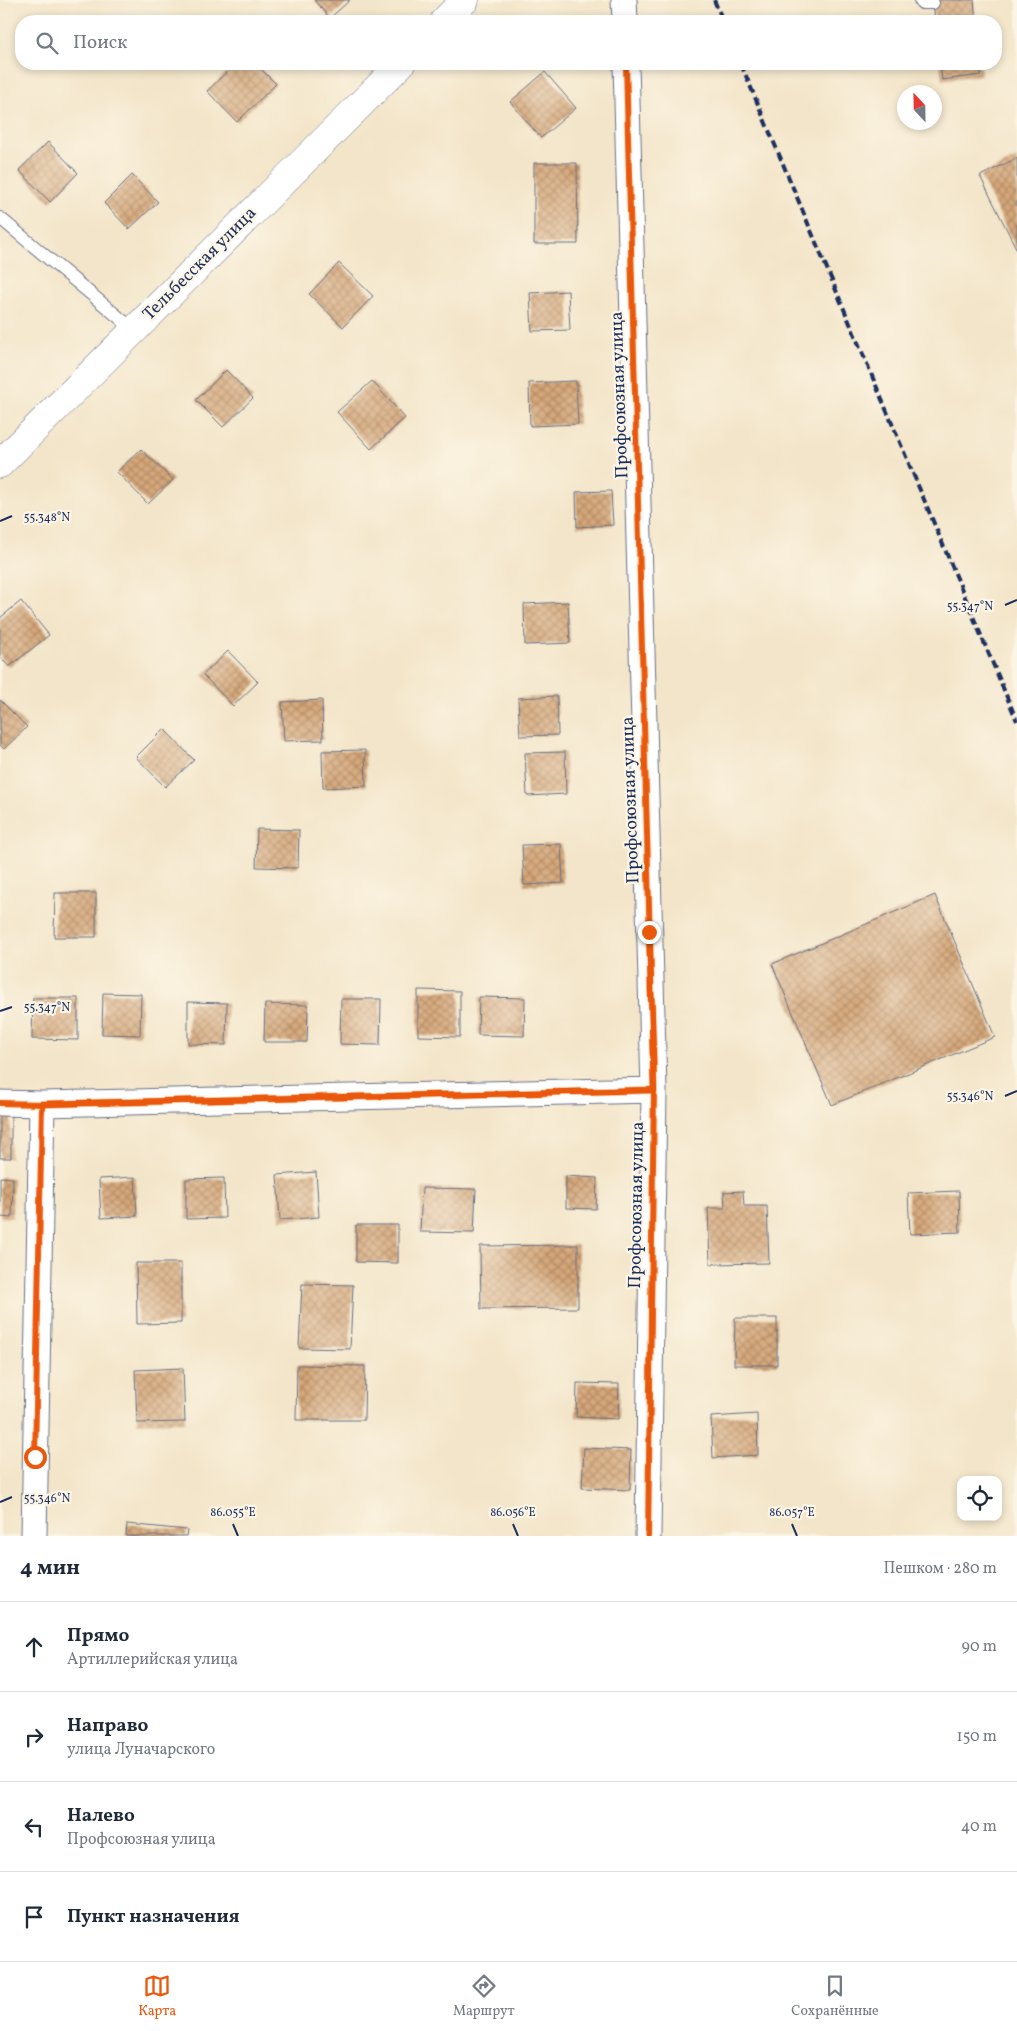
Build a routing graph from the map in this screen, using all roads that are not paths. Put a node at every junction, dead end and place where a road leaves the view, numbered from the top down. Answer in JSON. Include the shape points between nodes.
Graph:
{"nodes":[{"id":1,"x":465,"y":0,"type":"edge"},
{"id":2,"x":624,"y":0,"type":"edge"},
{"id":3,"x":920,"y":0,"type":"edge"},
{"id":4,"x":933,"y":3,"type":"dead end"},
{"id":5,"x":450,"y":15,"type":"edge"},
{"id":6,"x":625,"y":15,"type":"edge"},
{"id":7,"x":395,"y":70,"type":"edge"},
{"id":8,"x":626,"y":70,"type":"edge"},
{"id":9,"x":0,"y":218,"type":"edge"},
{"id":10,"x":134,"y":330,"type":"junction"},
{"id":11,"x":0,"y":464,"type":"edge"},
{"id":12,"x":654,"y":1090,"type":"junction"},
{"id":13,"x":0,"y":1103,"type":"edge"},
{"id":14,"x":42,"y":1104,"type":"junction"},
{"id":15,"x":34,"y":1536,"type":"edge"},
{"id":16,"x":648,"y":1536,"type":"edge"}],
"edges":[{"from":1,"to":5,"type":"street"},
{"from":2,"to":6,"type":"street"},
{"from":3,"to":4,"type":"lane"},
{"from":7,"to":10,"type":"street","name":"Тельбесская улица"},
{"from":8,"to":12,"type":"street","name":"Профсоюзная улица"},
{"from":9,"to":10,"type":"lane"},
{"from":10,"to":11,"type":"street","name":"Тельбесская улица"},
{"from":12,"to":14,"type":"street"},
{"from":12,"to":16,"type":"street","name":"Профсоюзная улица"},
{"from":13,"to":14,"type":"street"},
{"from":14,"to":15,"type":"street"}]}
